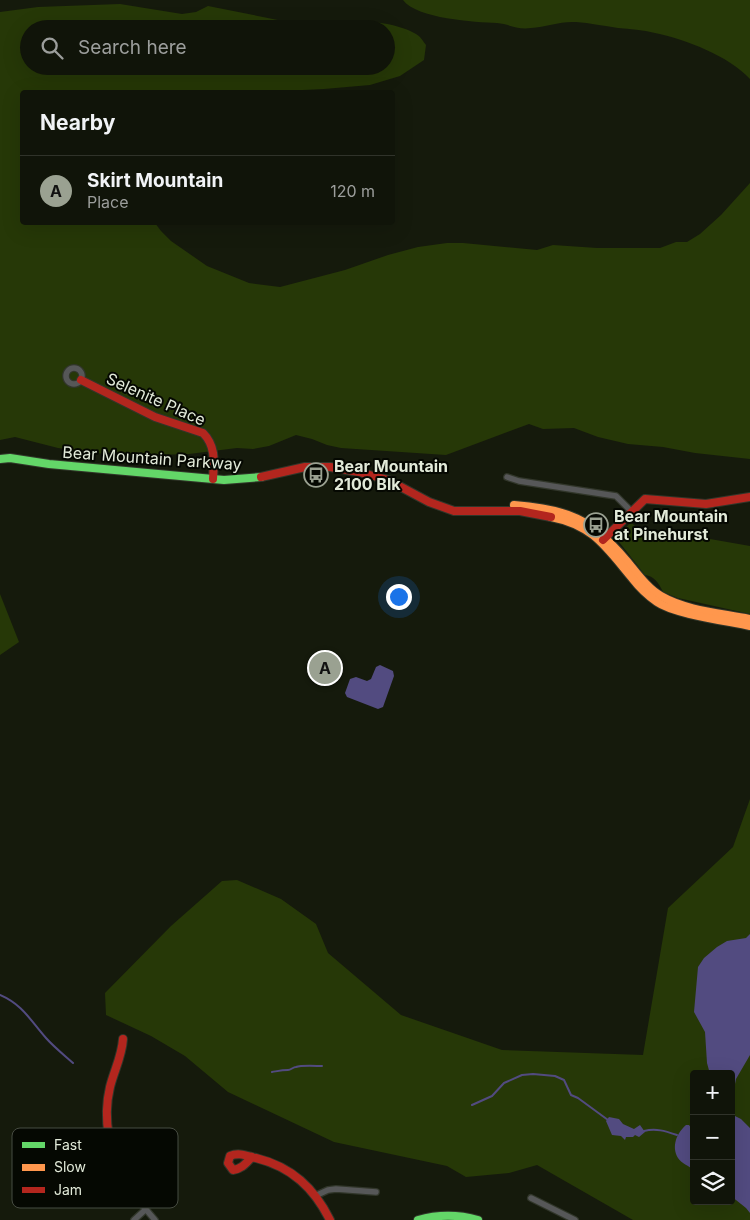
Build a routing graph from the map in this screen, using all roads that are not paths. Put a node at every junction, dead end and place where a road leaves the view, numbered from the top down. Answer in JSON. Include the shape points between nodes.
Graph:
{"nodes":[{"id":1,"x":81,"y":380,"type":"dead end"},
{"id":2,"x":0,"y":459,"type":"edge"},
{"id":3,"x":507,"y":477,"type":"dead end"},
{"id":4,"x":213,"y":479,"type":"junction"},
{"id":5,"x":750,"y":496,"type":"edge"},
{"id":6,"x":631,"y":511,"type":"junction"},
{"id":7,"x":604,"y":539,"type":"junction"},
{"id":8,"x":750,"y":619,"type":"edge"},
{"id":9,"x":750,"y":626,"type":"edge"},
{"id":10,"x":123,"y":1038,"type":"dead end"},
{"id":11,"x":109,"y":1128,"type":"edge"},
{"id":12,"x":252,"y":1157,"type":"dead end"},
{"id":13,"x":376,"y":1192,"type":"dead end"},
{"id":14,"x":317,"y":1195,"type":"junction"},
{"id":15,"x":531,"y":1198,"type":"dead end"},
{"id":16,"x":145,"y":1210,"type":"joint"},
{"id":17,"x":134,"y":1220,"type":"edge"},
{"id":18,"x":155,"y":1220,"type":"edge"},
{"id":19,"x":330,"y":1220,"type":"edge"},
{"id":20,"x":418,"y":1220,"type":"edge"},
{"id":21,"x":478,"y":1220,"type":"edge"},
{"id":22,"x":575,"y":1220,"type":"edge"}],
"edges":[{"from":1,"to":4,"type":"street","name":"Selenite Place","via":[[155,417],[203,433],[212,446]]},
{"from":2,"to":4,"type":"street","name":"Bear Mountain Parkway"},
{"from":3,"to":6,"type":"street","via":[[616,496]]},
{"from":4,"to":7,"type":"street","name":"Bear Mountain Parkway","via":[[250,479],[304,467],[359,472],[388,480],[444,508],[501,505],[546,509],[576,517],[592,525]]},
{"from":5,"to":6,"type":"street","via":[[706,504],[650,498],[641,501]]},
{"from":6,"to":7,"type":"street"},
{"from":7,"to":8,"type":"street","name":"Bear Mountain Parkway","via":[[661,596],[680,604]]},
{"from":7,"to":9,"type":"street","name":"Bear Mountain Parkway","via":[[644,592],[658,603]]},
{"from":10,"to":11,"type":"street","via":[[122,1055],[108,1096]]},
{"from":12,"to":14,"type":"street","via":[[283,1166]]},
{"from":13,"to":14,"type":"street","via":[[336,1189]]},
{"from":14,"to":19,"type":"street"},
{"from":15,"to":22,"type":"street"},
{"from":16,"to":17,"type":"street"},
{"from":16,"to":18,"type":"street"},
{"from":20,"to":21,"type":"street","via":[[436,1214],[456,1213]]}]}
